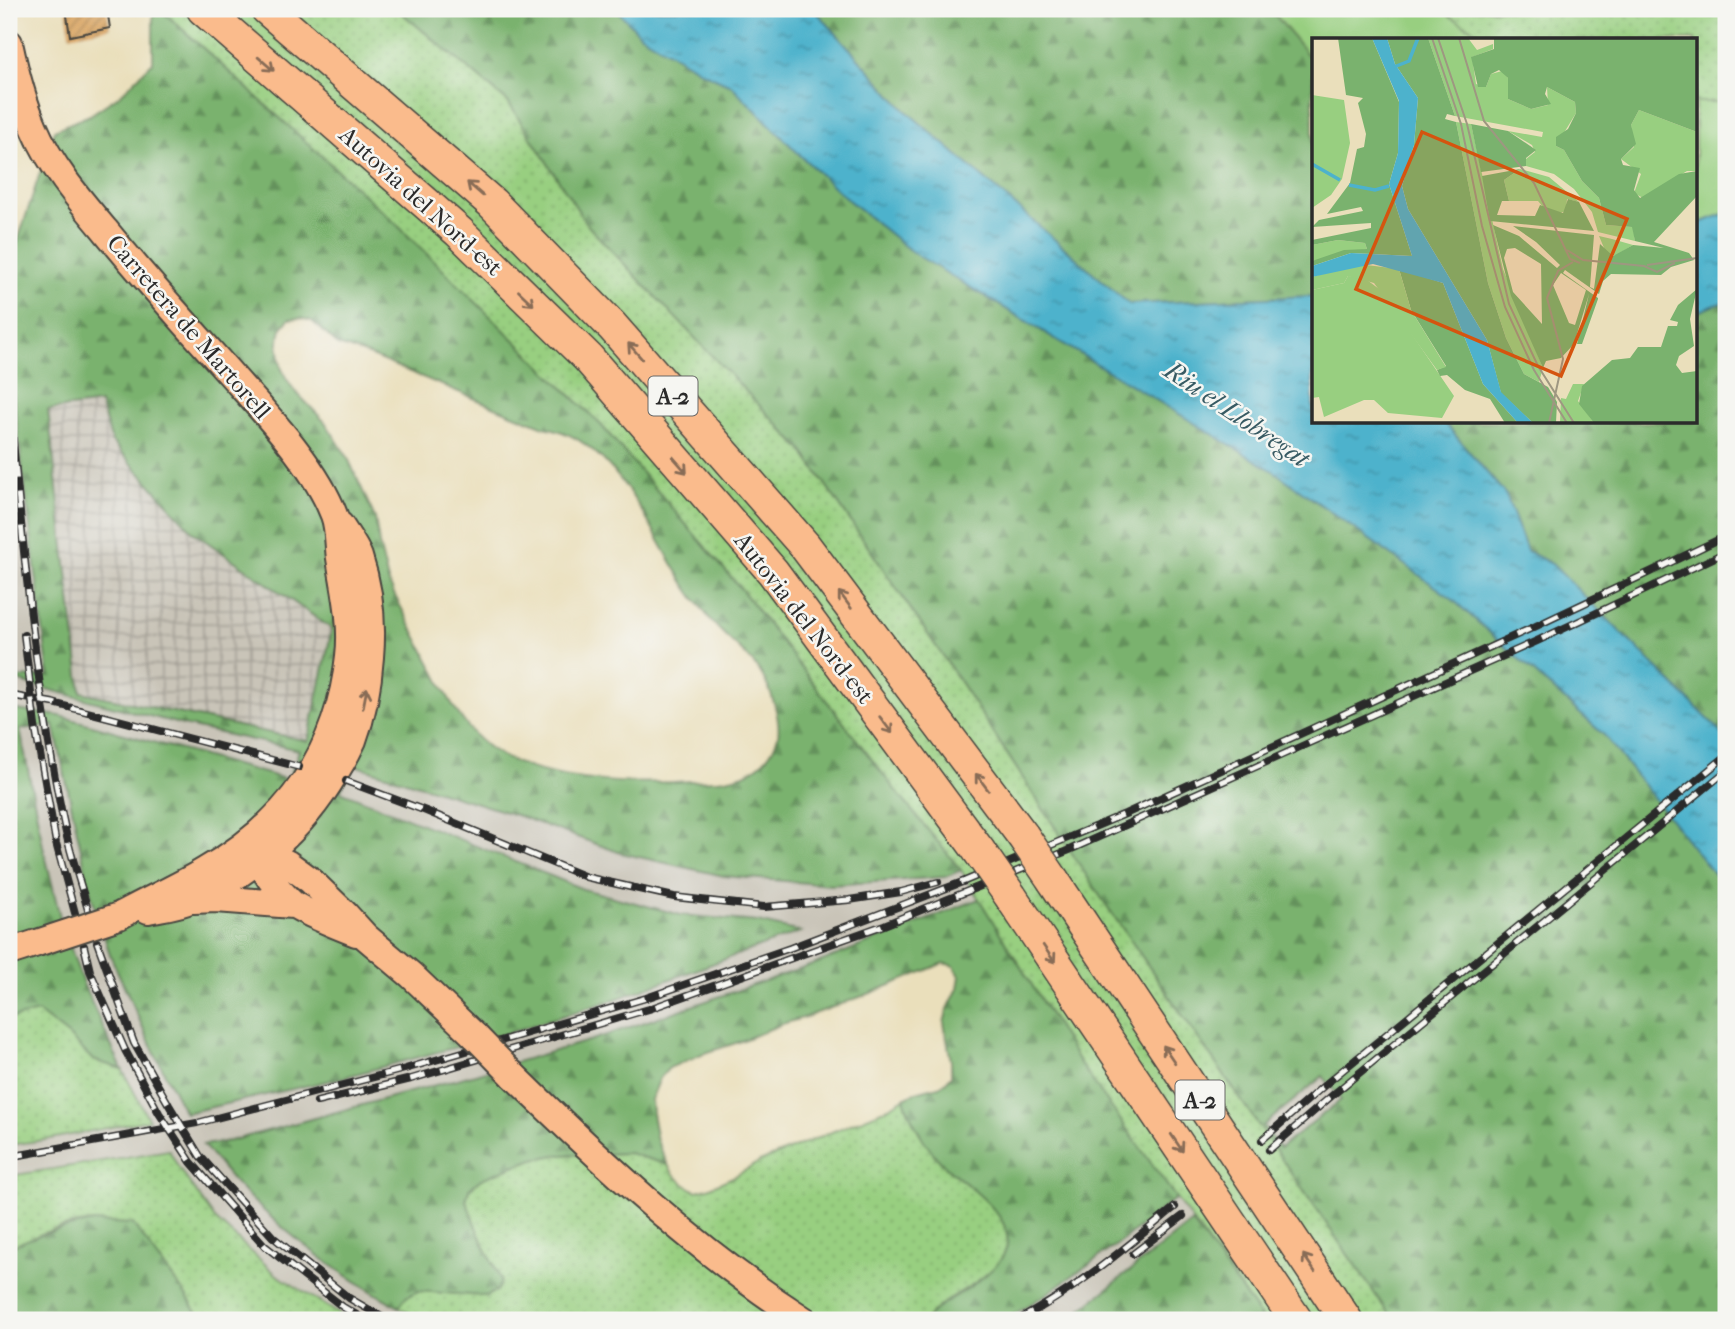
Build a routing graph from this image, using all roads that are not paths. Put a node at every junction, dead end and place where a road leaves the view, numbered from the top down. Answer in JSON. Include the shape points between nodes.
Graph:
{"nodes":[{"id":1,"x":267,"y":9,"type":"edge"},
{"id":2,"x":209,"y":14,"type":"edge"},
{"id":3,"x":9,"y":43,"type":"edge"},
{"id":4,"x":335,"y":517,"type":"junction"},
{"id":5,"x":338,"y":710,"type":"junction"},
{"id":6,"x":300,"y":822,"type":"junction"},
{"id":7,"x":261,"y":858,"type":"junction"},
{"id":8,"x":206,"y":871,"type":"junction"},
{"id":9,"x":310,"y":880,"type":"junction"},
{"id":10,"x":189,"y":901,"type":"junction"},
{"id":11,"x":293,"y":905,"type":"junction"},
{"id":12,"x":119,"y":916,"type":"junction"},
{"id":13,"x":366,"y":937,"type":"junction"},
{"id":14,"x":9,"y":952,"type":"edge"},
{"id":15,"x":804,"y":1320,"type":"edge"},
{"id":16,"x":1296,"y":1320,"type":"edge"},
{"id":17,"x":1346,"y":1320,"type":"edge"}],
"edges":[{"from":17,"to":1,"type":"highway","name":"Autovia del Nord-est","number":"A-2","one_way":true,"bridge":true,"via":[[1023,836],[805,546],[612,326],[492,203]]},
{"from":2,"to":16,"type":"highway","name":"Autovia del Nord-est","number":"A-2","one_way":true,"bridge":true,"via":[[459,232],[588,358],[773,572],[979,850]]},
{"from":3,"to":4,"type":"main road","name":"Carretera de Martorell","via":[[34,128],[63,178],[289,443],[317,481]]},
{"from":4,"to":5,"type":"main road","name":"Carretera de Martorell","via":[[350,618],[348,670]]},
{"from":6,"to":4,"type":"main road","one_way":true,"via":[[352,742],[369,679],[370,603],[358,555]]},
{"from":5,"to":7,"type":"main road","via":[[335,747],[317,781],[272,836]]},
{"from":5,"to":8,"type":"main road","via":[[322,752],[295,796],[260,834]]},
{"from":6,"to":7,"type":"main road"},
{"from":6,"to":9,"type":"main road","via":[[300,855]]},
{"from":7,"to":8,"type":"main road"},
{"from":7,"to":9,"type":"main road","via":[[288,864]]},
{"from":7,"to":10,"type":"main road"},
{"from":7,"to":11,"type":"main road","via":[[271,881]]},
{"from":8,"to":12,"type":"main road"},
{"from":9,"to":13,"type":"main road"},
{"from":10,"to":11,"type":"main road"},
{"from":10,"to":12,"type":"main road"},
{"from":11,"to":13,"type":"main road"},
{"from":12,"to":14,"type":"main road","bridge":true},
{"from":13,"to":15,"type":"main road","bridge":true,"via":[[411,975],[598,1158],[676,1226]]}]}
